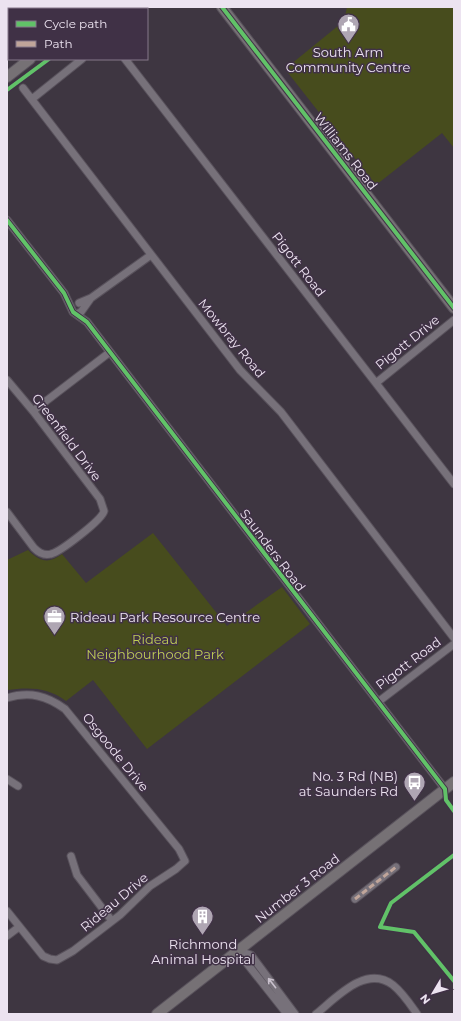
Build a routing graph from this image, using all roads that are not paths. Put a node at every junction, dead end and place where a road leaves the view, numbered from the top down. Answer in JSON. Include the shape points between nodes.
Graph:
{"nodes":[{"id":1,"x":222,"y":7,"type":"edge"},
{"id":2,"x":29,"y":60,"type":"edge"},
{"id":3,"x":81,"y":60,"type":"edge"},
{"id":4,"x":126,"y":60,"type":"edge"},
{"id":5,"x":7,"y":77,"type":"edge"},
{"id":6,"x":23,"y":88,"type":"dead end"},
{"id":7,"x":32,"y":99,"type":"junction"},
{"id":8,"x":7,"y":220,"type":"edge"},
{"id":9,"x":151,"y":255,"type":"junction"},
{"id":10,"x":78,"y":308,"type":"junction"},
{"id":11,"x":454,"y":308,"type":"edge"},
{"id":12,"x":454,"y":320,"type":"edge"},
{"id":13,"x":110,"y":352,"type":"junction"},
{"id":14,"x":7,"y":380,"type":"edge"},
{"id":15,"x":376,"y":383,"type":"junction"},
{"id":16,"x":33,"y":411,"type":"junction"},
{"id":17,"x":454,"y":484,"type":"edge"},
{"id":18,"x":7,"y":512,"type":"edge"},
{"id":19,"x":454,"y":638,"type":"edge"},
{"id":20,"x":454,"y":644,"type":"edge"},
{"id":21,"x":7,"y":698,"type":"edge"},
{"id":22,"x":378,"y":702,"type":"junction"},
{"id":23,"x":7,"y":779,"type":"edge"},
{"id":24,"x":454,"y":782,"type":"edge"},
{"id":25,"x":18,"y":786,"type":"dead end"},
{"id":26,"x":445,"y":789,"type":"junction"},
{"id":27,"x":71,"y":856,"type":"dead end"},
{"id":28,"x":185,"y":861,"type":"joint"},
{"id":29,"x":396,"y":867,"type":"dead end"},
{"id":30,"x":355,"y":898,"type":"dead end"},
{"id":31,"x":7,"y":911,"type":"edge"},
{"id":32,"x":112,"y":922,"type":"junction"},
{"id":33,"x":19,"y":927,"type":"junction"},
{"id":34,"x":7,"y":936,"type":"edge"},
{"id":35,"x":243,"y":951,"type":"junction"},
{"id":36,"x":157,"y":1014,"type":"edge"},
{"id":37,"x":287,"y":1014,"type":"edge"},
{"id":38,"x":295,"y":1014,"type":"edge"},
{"id":39,"x":316,"y":1014,"type":"edge"},
{"id":40,"x":417,"y":1014,"type":"edge"}],
"edges":[{"from":1,"to":11,"type":"street","name":"Williams Road"},
{"from":2,"to":5,"type":"street"},
{"from":3,"to":7,"type":"street"},
{"from":4,"to":15,"type":"street","name":"Pigott Road"},
{"from":6,"to":7,"type":"street","name":"Mowbray Road"},
{"from":7,"to":9,"type":"street","name":"Mowbray Road"},
{"from":8,"to":10,"type":"street","name":"Saunders Road"},
{"from":9,"to":10,"type":"street"},
{"from":9,"to":19,"type":"street","name":"Mowbray Road","via":[[244,374],[281,412]]},
{"from":10,"to":13,"type":"street","name":"Saunders Road"},
{"from":12,"to":15,"type":"street","name":"Pigott Drive"},
{"from":13,"to":16,"type":"street"},
{"from":13,"to":22,"type":"street","name":"Saunders Road"},
{"from":14,"to":16,"type":"street","name":"Greenfield Drive"},
{"from":15,"to":17,"type":"street","name":"Pigott Road"},
{"from":16,"to":18,"type":"street","name":"Greenfield Drive","via":[[100,499],[104,511],[99,520],[47,555],[39,553],[34,548]]},
{"from":20,"to":22,"type":"street","name":"Pigott Road"},
{"from":21,"to":28,"type":"street","name":"Osgoode Drive","via":[[23,694],[43,696],[65,709],[179,849]]},
{"from":22,"to":26,"type":"street","name":"Saunders Road"},
{"from":23,"to":25,"type":"street"},
{"from":24,"to":26,"type":"street","name":"Number 3 Road"},
{"from":26,"to":35,"type":"street","name":"Number 3 Road"},
{"from":27,"to":32,"type":"street","via":[[77,875]]},
{"from":28,"to":32,"type":"street","name":"Rideau Drive","via":[[150,886]]},
{"from":29,"to":30,"type":"street"},
{"from":31,"to":33,"type":"street","name":"Rideau Drive"},
{"from":32,"to":33,"type":"street","name":"Rideau Drive","via":[[62,958],[54,960],[44,956]]},
{"from":33,"to":34,"type":"street"},
{"from":35,"to":36,"type":"street","name":"Number 3 Road"},
{"from":35,"to":37,"type":"street","via":[[245,961]]},
{"from":38,"to":35,"type":"street","one_way":true,"via":[[251,955]]},
{"from":39,"to":40,"type":"street","via":[[355,984],[374,978],[385,980],[394,986]]}]}
